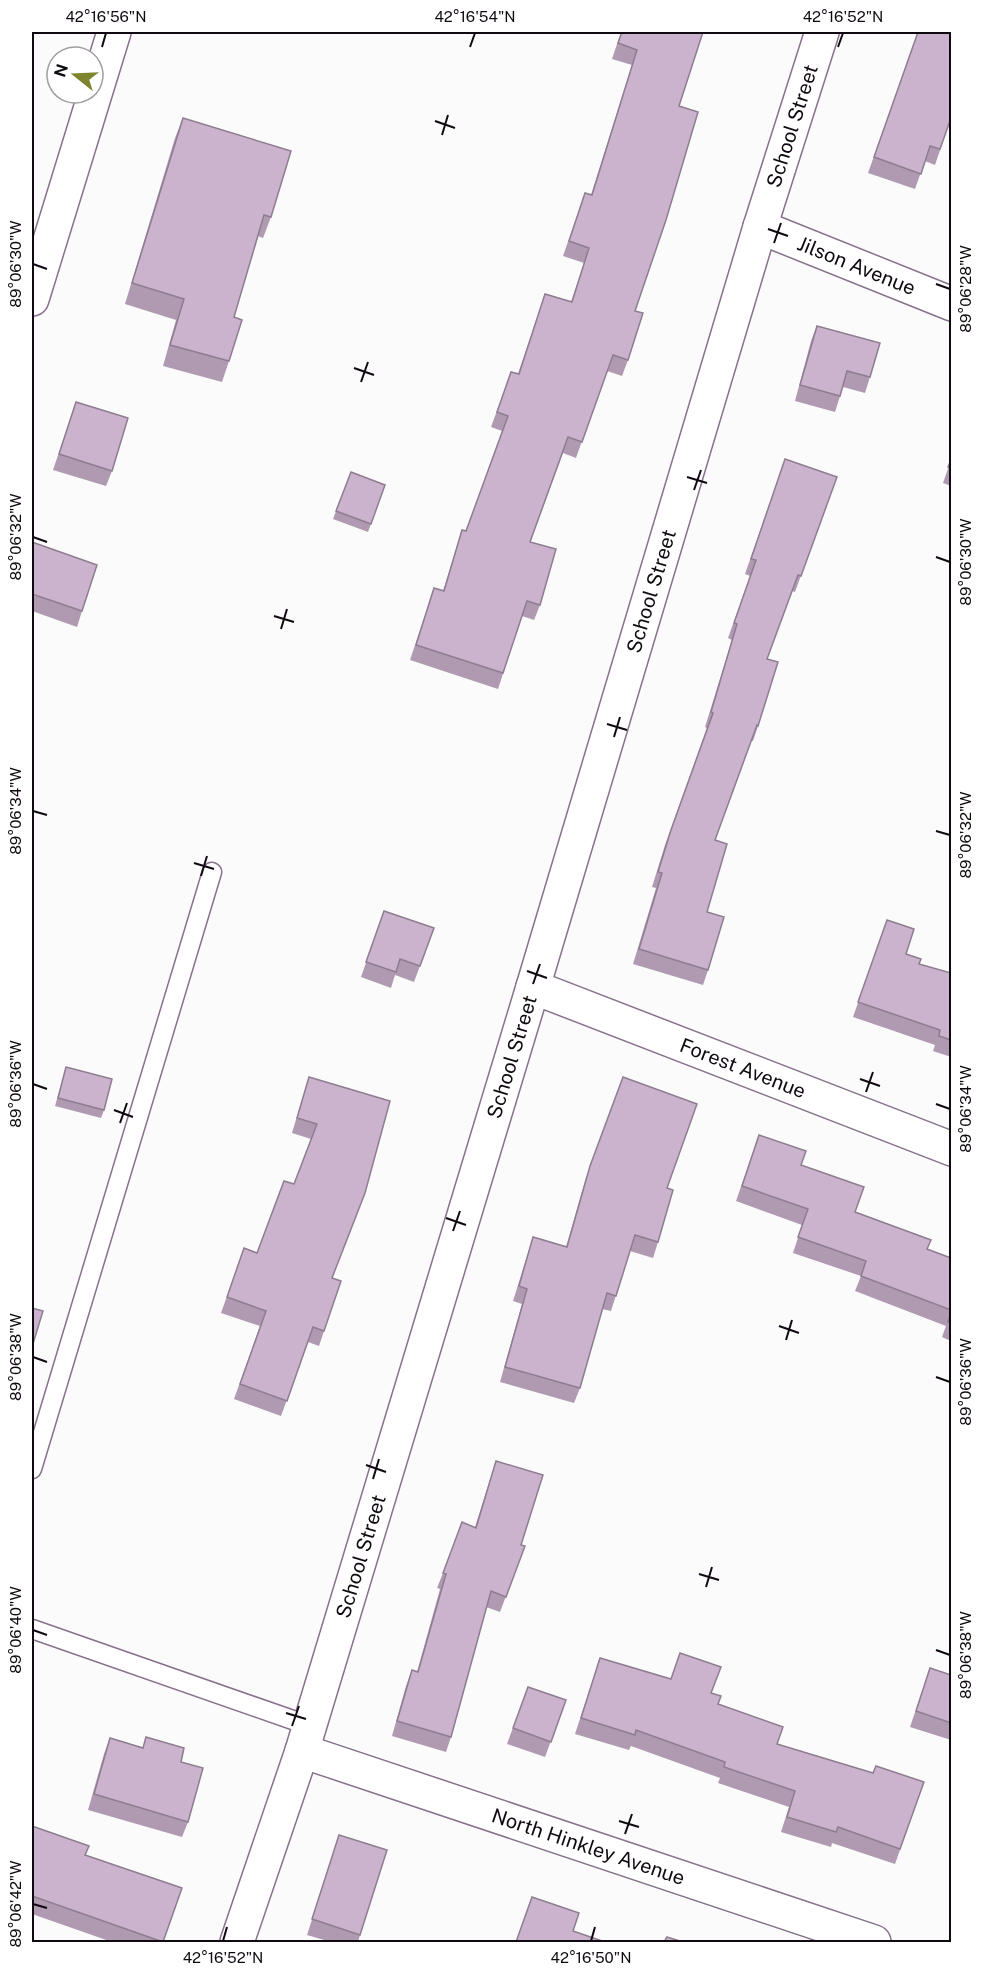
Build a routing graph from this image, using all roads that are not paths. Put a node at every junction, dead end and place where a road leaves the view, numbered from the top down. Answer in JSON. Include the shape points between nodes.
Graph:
{"nodes":[{"id":1,"x":114,"y":32,"type":"edge"},
{"id":2,"x":822,"y":32,"type":"edge"},
{"id":3,"x":760,"y":226,"type":"junction"},
{"id":4,"x":32,"y":298,"type":"edge"},
{"id":5,"x":951,"y":304,"type":"edge"},
{"id":6,"x":212,"y":872,"type":"dead end"},
{"id":7,"x":533,"y":987,"type":"junction"},
{"id":8,"x":951,"y":1149,"type":"edge"},
{"id":9,"x":32,"y":1469,"type":"edge"},
{"id":10,"x":32,"y":1629,"type":"edge"},
{"id":11,"x":306,"y":1738,"type":"junction"},
{"id":12,"x":237,"y":1942,"type":"edge"},
{"id":13,"x":874,"y":1942,"type":"edge"}],
"edges":[{"from":1,"to":4,"type":"main road"},
{"from":2,"to":3,"type":"main road","name":"School Street"},
{"from":3,"to":5,"type":"main road","name":"Jilson Avenue"},
{"from":3,"to":7,"type":"main road","name":"School Street"},
{"from":6,"to":9,"type":"lane"},
{"from":7,"to":8,"type":"main road","name":"Forest Avenue"},
{"from":7,"to":11,"type":"main road","name":"School Street"},
{"from":10,"to":11,"type":"lane"},
{"from":11,"to":12,"type":"main road","name":"School Street"},
{"from":11,"to":13,"type":"main road","name":"North Hinkley Avenue"}]}
